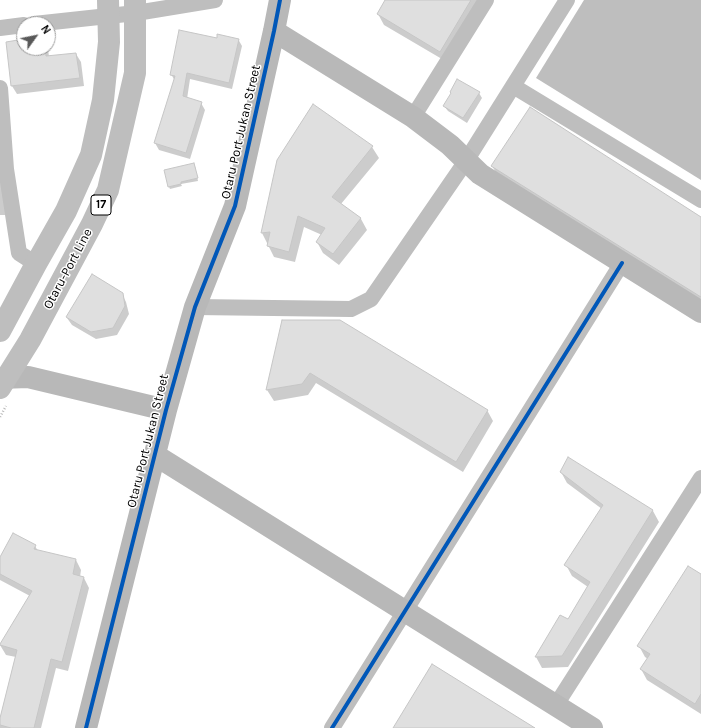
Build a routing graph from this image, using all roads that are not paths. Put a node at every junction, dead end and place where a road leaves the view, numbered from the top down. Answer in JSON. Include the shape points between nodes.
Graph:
{"nodes":[{"id":1,"x":215,"y":0,"type":"edge"},
{"id":2,"x":280,"y":0,"type":"edge"},
{"id":3,"x":486,"y":0,"type":"edge"},
{"id":4,"x":566,"y":0,"type":"edge"},
{"id":5,"x":135,"y":7,"type":"edge"},
{"id":6,"x":109,"y":8,"type":"edge"},
{"id":7,"x":56,"y":19,"type":"edge"},
{"id":8,"x":16,"y":26,"type":"edge"},
{"id":9,"x":0,"y":28,"type":"edge"},
{"id":10,"x":274,"y":31,"type":"junction"},
{"id":11,"x":513,"y":86,"type":"junction"},
{"id":12,"x":0,"y":88,"type":"edge"},
{"id":13,"x":413,"y":117,"type":"junction"},
{"id":14,"x":466,"y":161,"type":"junction"},
{"id":15,"x":701,"y":200,"type":"edge"},
{"id":16,"x":622,"y":263,"type":"junction"},
{"id":17,"x":36,"y":264,"type":"junction"},
{"id":18,"x":195,"y":307,"type":"junction"},
{"id":19,"x":701,"y":312,"type":"edge"},
{"id":20,"x":1,"y":325,"type":"edge"},
{"id":21,"x":2,"y":381,"type":"edge"},
{"id":22,"x":166,"y":410,"type":"junction"},
{"id":23,"x":155,"y":455,"type":"junction"},
{"id":24,"x":701,"y":478,"type":"edge"},
{"id":25,"x":405,"y":611,"type":"junction"},
{"id":26,"x":556,"y":705,"type":"junction"},
{"id":27,"x":86,"y":728,"type":"edge"},
{"id":28,"x":332,"y":728,"type":"edge"},
{"id":29,"x":592,"y":728,"type":"edge"}],
"edges":[{"from":1,"to":5,"type":"street"},
{"from":2,"to":10,"type":"street","name":"Otaru Port Jukan Street"},
{"from":3,"to":13,"type":"street"},
{"from":4,"to":11,"type":"street"},
{"from":5,"to":6,"type":"street"},
{"from":5,"to":21,"type":"main road","name":"Otaru-Port Line","number":"17","via":[[135,73],[108,190],[30,340]]},
{"from":6,"to":7,"type":"street"},
{"from":6,"to":17,"type":"main road","number":"17","via":[[109,42],[103,100],[91,155],[66,211]]},
{"from":8,"to":9,"type":"street"},
{"from":10,"to":13,"type":"street"},
{"from":10,"to":18,"type":"street","name":"Otaru Port Jukan Street","via":[[235,206]]},
{"from":11,"to":14,"type":"street"},
{"from":11,"to":15,"type":"street"},
{"from":12,"to":17,"type":"street","via":[[6,169],[19,253]]},
{"from":13,"to":14,"type":"street","via":[[450,145]]},
{"from":14,"to":16,"type":"street","via":[[480,174]]},
{"from":14,"to":18,"type":"street","via":[[371,299],[351,309]]},
{"from":16,"to":19,"type":"street"},
{"from":16,"to":25,"type":"street"},
{"from":17,"to":20,"type":"main road","number":"17"},
{"from":18,"to":22,"type":"street","name":"Otaru Port Jukan Street"},
{"from":21,"to":22,"type":"street","via":[[28,377]]},
{"from":22,"to":23,"type":"street","name":"Otaru Port Jukan Street"},
{"from":23,"to":25,"type":"street"},
{"from":23,"to":27,"type":"street","name":"Otaru Port Jukan Street"},
{"from":24,"to":26,"type":"street"},
{"from":25,"to":26,"type":"street"},
{"from":25,"to":28,"type":"street"},
{"from":26,"to":29,"type":"street"}]}
